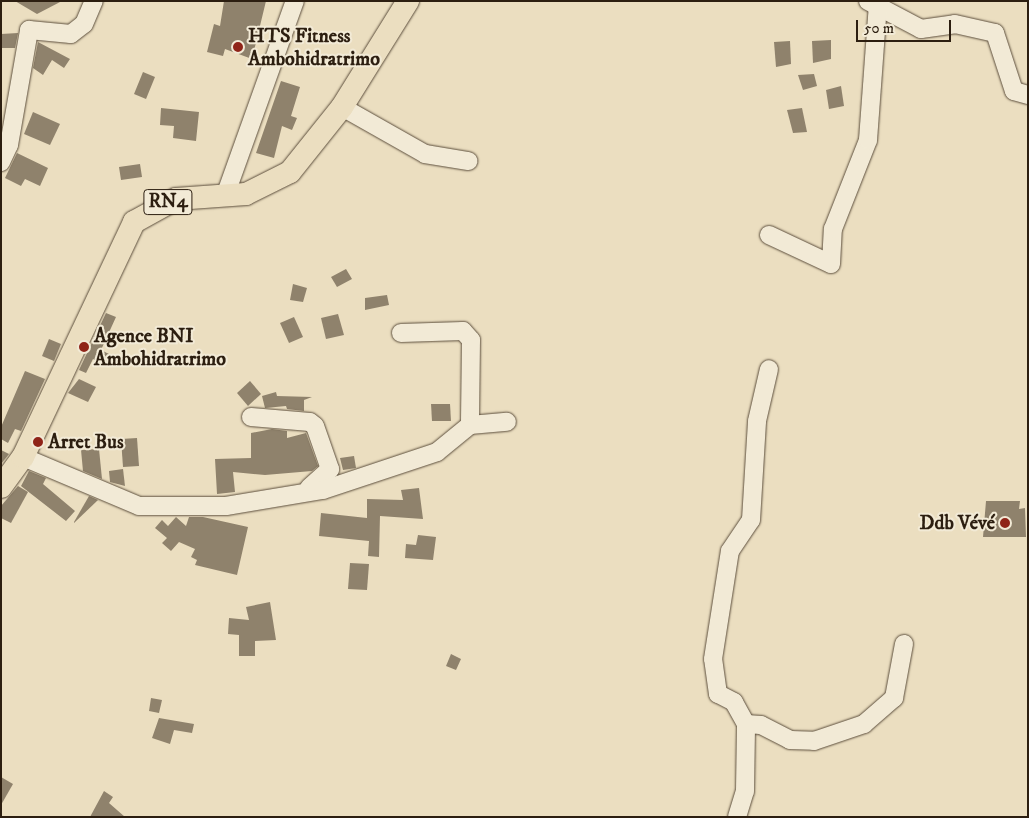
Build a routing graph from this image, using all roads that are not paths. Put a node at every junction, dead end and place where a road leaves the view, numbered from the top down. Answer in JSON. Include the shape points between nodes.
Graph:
{"nodes":[{"id":1,"x":94,"y":1,"type":"edge"},
{"id":2,"x":295,"y":1,"type":"edge"},
{"id":3,"x":408,"y":1,"type":"edge"},
{"id":4,"x":872,"y":3,"type":"edge"},
{"id":5,"x":1028,"y":95,"type":"edge"},
{"id":6,"x":342,"y":107,"type":"junction"},
{"id":7,"x":468,"y":161,"type":"dead end"},
{"id":8,"x":1,"y":162,"type":"edge"},
{"id":9,"x":225,"y":196,"type":"junction"},
{"id":10,"x":769,"y":235,"type":"dead end"},
{"id":11,"x":401,"y":333,"type":"dead end"},
{"id":12,"x":769,"y":369,"type":"dead end"},
{"id":13,"x":251,"y":417,"type":"dead end"},
{"id":14,"x":507,"y":422,"type":"dead end"},
{"id":15,"x":470,"y":425,"type":"junction"},
{"id":16,"x":23,"y":457,"type":"junction"},
{"id":17,"x":1,"y":487,"type":"edge"},
{"id":18,"x":309,"y":492,"type":"junction"},
{"id":19,"x":904,"y":644,"type":"dead end"},
{"id":20,"x":746,"y":724,"type":"junction"},
{"id":21,"x":737,"y":817,"type":"edge"}],
"edges":[{"from":1,"to":8,"type":"street","via":[[84,24],[71,34],[29,30],[23,44],[21,86],[11,135]]},
{"from":2,"to":9,"type":"street"},
{"from":3,"to":6,"type":"main road","number":"RN4"},
{"from":4,"to":5,"type":"street","via":[[920,29],[955,24],[995,33],[1014,91]]},
{"from":4,"to":10,"type":"street","via":[[868,140],[834,229],[831,264]]},
{"from":6,"to":7,"type":"street","via":[[425,154]]},
{"from":6,"to":9,"type":"main road","number":"RN4","via":[[290,172],[266,187]]},
{"from":9,"to":16,"type":"main road","number":"RN4","via":[[176,199],[134,222]]},
{"from":11,"to":15,"type":"street","via":[[463,331],[471,340]]},
{"from":12,"to":20,"type":"street","via":[[757,421],[751,520],[730,551],[713,659],[718,694],[734,702]]},
{"from":13,"to":18,"type":"street","via":[[310,422],[315,426],[330,469],[327,476],[312,483]]},
{"from":14,"to":15,"type":"street"},
{"from":15,"to":18,"type":"street","via":[[436,452]]},
{"from":16,"to":17,"type":"main road","number":"RN4"},
{"from":16,"to":18,"type":"street","via":[[139,506],[226,506]]},
{"from":19,"to":20,"type":"street","via":[[894,698],[864,724],[814,741],[790,740],[760,725]]},
{"from":20,"to":21,"type":"street","via":[[745,791]]}]}
